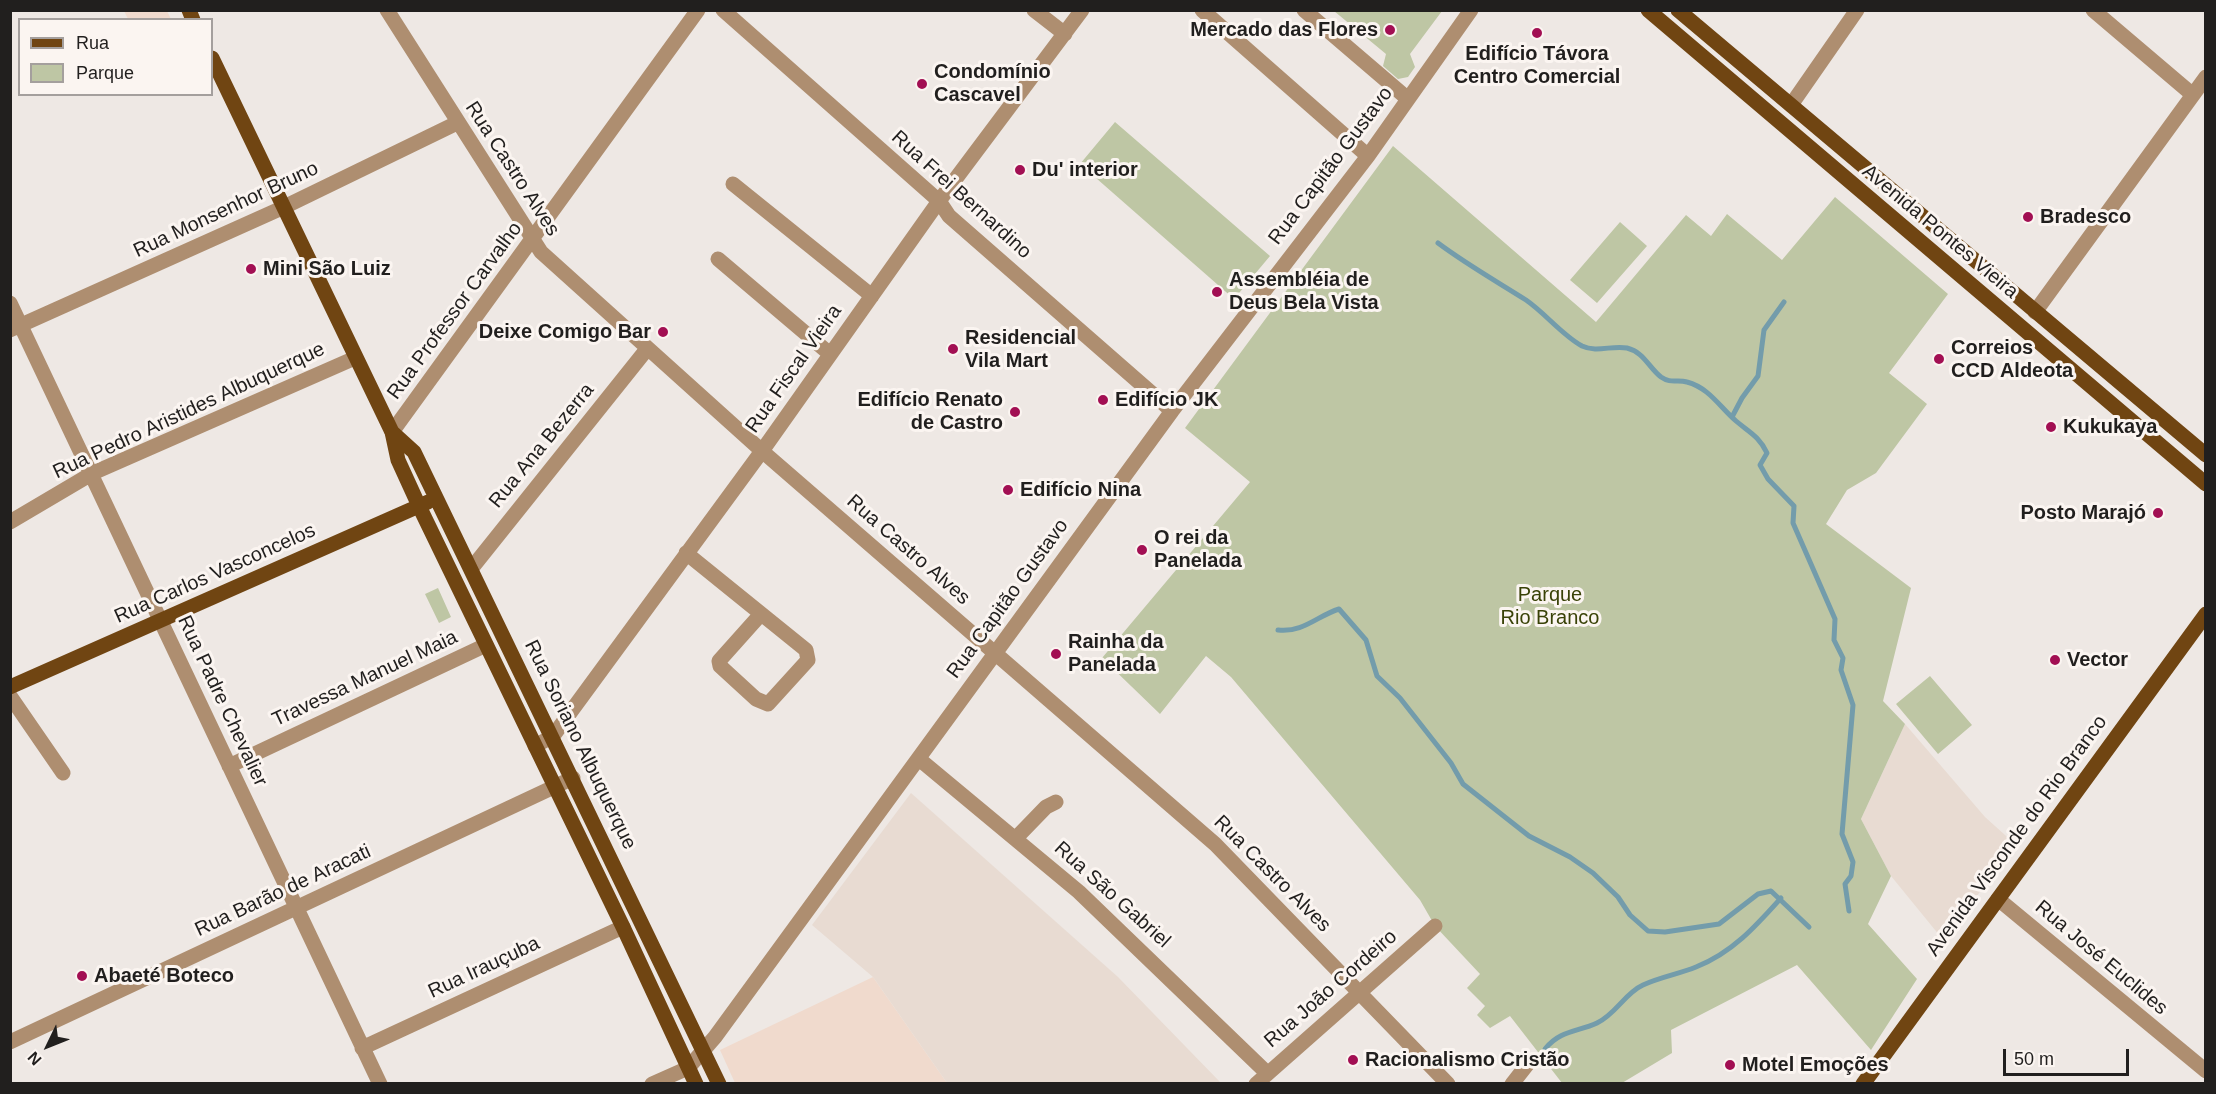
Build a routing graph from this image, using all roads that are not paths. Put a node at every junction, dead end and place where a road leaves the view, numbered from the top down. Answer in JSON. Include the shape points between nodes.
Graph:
{"nodes":[{"id":1,"x":387,"y":10,"type":"edge"},
{"id":2,"x":698,"y":10,"type":"edge"},
{"id":3,"x":723,"y":10,"type":"edge"},
{"id":4,"x":1034,"y":10,"type":"edge"},
{"id":5,"x":1082,"y":10,"type":"edge"},
{"id":6,"x":1202,"y":10,"type":"edge"},
{"id":7,"x":1304,"y":10,"type":"edge"},
{"id":8,"x":1471,"y":10,"type":"edge"},
{"id":9,"x":1648,"y":10,"type":"edge"},
{"id":10,"x":1678,"y":10,"type":"edge"},
{"id":11,"x":1857,"y":10,"type":"edge"},
{"id":12,"x":2093,"y":10,"type":"edge"},
{"id":13,"x":1065,"y":34,"type":"junction"},
{"id":14,"x":213,"y":60,"type":"edge"},
{"id":15,"x":2205,"y":77,"type":"edge"},
{"id":16,"x":2193,"y":95,"type":"junction"},
{"id":17,"x":1408,"y":99,"type":"junction"},
{"id":18,"x":1791,"y":105,"type":"junction"},
{"id":19,"x":457,"y":123,"type":"junction"},
{"id":20,"x":1368,"y":156,"type":"junction"},
{"id":21,"x":734,"y":184,"type":"dead end"},
{"id":22,"x":939,"y":201,"type":"junction"},
{"id":23,"x":282,"y":208,"type":"junction"},
{"id":24,"x":534,"y":239,"type":"junction"},
{"id":25,"x":718,"y":260,"type":"dead end"},
{"id":26,"x":872,"y":296,"type":"junction"},
{"id":27,"x":10,"y":303,"type":"edge"},
{"id":28,"x":2036,"y":312,"type":"junction"},
{"id":29,"x":16,"y":328,"type":"edge"},
{"id":30,"x":647,"y":349,"type":"junction"},
{"id":31,"x":830,"y":354,"type":"junction"},
{"id":32,"x":356,"y":358,"type":"junction"},
{"id":33,"x":1172,"y":411,"type":"junction"},
{"id":34,"x":392,"y":432,"type":"junction"},
{"id":35,"x":762,"y":451,"type":"junction"},
{"id":36,"x":2205,"y":455,"type":"edge"},
{"id":37,"x":93,"y":473,"type":"junction"},
{"id":38,"x":2205,"y":484,"type":"edge"},
{"id":39,"x":436,"y":498,"type":"junction"},
{"id":40,"x":419,"y":506,"type":"junction"},
{"id":41,"x":10,"y":522,"type":"edge"},
{"id":42,"x":687,"y":553,"type":"junction"},
{"id":43,"x":471,"y":569,"type":"junction"},
{"id":44,"x":760,"y":614,"type":"junction"},
{"id":45,"x":2205,"y":614,"type":"edge"},
{"id":46,"x":161,"y":621,"type":"junction"},
{"id":47,"x":486,"y":645,"type":"junction"},
{"id":48,"x":994,"y":652,"type":"junction"},
{"id":49,"x":10,"y":687,"type":"edge"},
{"id":50,"x":10,"y":696,"type":"edge"},
{"id":51,"x":553,"y":736,"type":"junction"},
{"id":52,"x":535,"y":746,"type":"junction"},
{"id":53,"x":919,"y":759,"type":"junction"},
{"id":54,"x":229,"y":766,"type":"junction"},
{"id":55,"x":63,"y":774,"type":"dead end"},
{"id":56,"x":573,"y":778,"type":"junction"},
{"id":57,"x":555,"y":787,"type":"junction"},
{"id":58,"x":1056,"y":802,"type":"dead end"},
{"id":59,"x":1016,"y":838,"type":"junction"},
{"id":60,"x":1998,"y":899,"type":"junction"},
{"id":61,"x":295,"y":908,"type":"junction"},
{"id":62,"x":1435,"y":926,"type":"dead end"},
{"id":63,"x":623,"y":927,"type":"junction"},
{"id":64,"x":1357,"y":992,"type":"junction"},
{"id":65,"x":10,"y":1042,"type":"edge"},
{"id":66,"x":362,"y":1048,"type":"junction"},
{"id":67,"x":703,"y":1053,"type":"junction"},
{"id":68,"x":1530,"y":1061,"type":"dead end"},
{"id":69,"x":688,"y":1068,"type":"junction"},
{"id":70,"x":2205,"y":1071,"type":"edge"},
{"id":71,"x":1262,"y":1078,"type":"edge"},
{"id":72,"x":380,"y":1083,"type":"edge"},
{"id":73,"x":652,"y":1083,"type":"edge"},
{"id":74,"x":696,"y":1083,"type":"edge"},
{"id":75,"x":719,"y":1083,"type":"edge"},
{"id":76,"x":1448,"y":1083,"type":"edge"},
{"id":77,"x":1512,"y":1083,"type":"edge"},
{"id":78,"x":1863,"y":1083,"type":"edge"}],
"edges":[{"from":1,"to":19,"type":"street","name":"Rua Castro Alves"},
{"from":2,"to":24,"type":"street","name":"Rua Professor Carvalho"},
{"from":3,"to":22,"type":"street","name":"Rua Frei Bernardino"},
{"from":4,"to":13,"type":"street"},
{"from":5,"to":13,"type":"street","name":"Rua Fiscal Vieira"},
{"from":6,"to":20,"type":"street"},
{"from":7,"to":17,"type":"street"},
{"from":8,"to":17,"type":"street","name":"Rua Capitão Gustavo"},
{"from":9,"to":38,"type":"main road","name":"Avenida Pontes Vieira"},
{"from":10,"to":18,"type":"main road","name":"Avenida Pontes Vieira"},
{"from":11,"to":18,"type":"street"},
{"from":12,"to":16,"type":"street"},
{"from":13,"to":22,"type":"street","name":"Rua Fiscal Vieira"},
{"from":14,"to":23,"type":"main road","name":"Rua Soriano Albuquerque"},
{"from":15,"to":16,"type":"street"},
{"from":16,"to":28,"type":"street"},
{"from":17,"to":20,"type":"street","name":"Rua Capitão Gustavo"},
{"from":18,"to":28,"type":"main road","name":"Avenida Pontes Vieira"},
{"from":19,"to":23,"type":"street","name":"Rua Monsenhor Bruno"},
{"from":19,"to":24,"type":"street","name":"Rua Castro Alves"},
{"from":20,"to":33,"type":"street","name":"Rua Capitão Gustavo"},
{"from":21,"to":26,"type":"street"},
{"from":22,"to":26,"type":"street","name":"Rua Fiscal Vieira"},
{"from":22,"to":33,"type":"street","name":"Rua Frei Bernardino","via":[[950,216]]},
{"from":23,"to":29,"type":"street","name":"Rua Monsenhor Bruno"},
{"from":23,"to":32,"type":"main road","name":"Rua Soriano Albuquerque"},
{"from":24,"to":30,"type":"street","name":"Rua Castro Alves","via":[[541,252]]},
{"from":24,"to":34,"type":"street","name":"Rua Professor Carvalho"},
{"from":25,"to":31,"type":"street"},
{"from":26,"to":31,"type":"street","name":"Rua Fiscal Vieira"},
{"from":27,"to":29,"type":"street","name":"Rua Padre Chevalier"},
{"from":28,"to":36,"type":"main road","name":"Avenida Pontes Vieira"},
{"from":29,"to":37,"type":"street","name":"Rua Padre Chevalier"},
{"from":30,"to":35,"type":"street","name":"Rua Castro Alves"},
{"from":30,"to":43,"type":"street","name":"Rua Ana Bezerra"},
{"from":31,"to":35,"type":"street","name":"Rua Fiscal Vieira"},
{"from":32,"to":34,"type":"main road","name":"Rua Soriano Albuquerque"},
{"from":32,"to":37,"type":"street","name":"Rua Pedro Aristides Albuquerque"},
{"from":33,"to":48,"type":"street","name":"Rua Capitão Gustavo"},
{"from":34,"to":39,"type":"main road","name":"Rua Soriano Albuquerque","via":[[414,452]]},
{"from":34,"to":40,"type":"main road","name":"Rua Soriano Albuquerque","via":[[398,460]]},
{"from":35,"to":42,"type":"street","name":"Rua Fiscal Vieira"},
{"from":35,"to":48,"type":"street","name":"Rua Castro Alves"},
{"from":37,"to":41,"type":"street","name":"Rua Pedro Aristides Albuquerque"},
{"from":37,"to":46,"type":"street","name":"Rua Padre Chevalier"},
{"from":39,"to":40,"type":"main road","name":"Rua Carlos Vasconcelos"},
{"from":39,"to":43,"type":"main road","name":"Rua Soriano Albuquerque"},
{"from":40,"to":46,"type":"main road","name":"Rua Carlos Vasconcelos"},
{"from":40,"to":47,"type":"main road","name":"Rua Soriano Albuquerque"},
{"from":42,"to":44,"type":"street"},
{"from":42,"to":51,"type":"street","name":"Rua Fiscal Vieira"},
{"from":43,"to":51,"type":"main road","name":"Rua Soriano Albuquerque"},
{"from":44,"to":44,"type":"street","via":[[809,655],[768,704],[756,699],[719,661]]},
{"from":45,"to":60,"type":"main road","name":"Avenida Visconde do Rio Branco"},
{"from":46,"to":49,"type":"main road","name":"Rua Carlos Vasconcelos"},
{"from":46,"to":54,"type":"street","name":"Rua Padre Chevalier"},
{"from":47,"to":52,"type":"main road","name":"Rua Soriano Albuquerque"},
{"from":47,"to":54,"type":"street","name":"Travessa Manuel Maia"},
{"from":48,"to":53,"type":"street","name":"Rua Capitão Gustavo"},
{"from":48,"to":64,"type":"street","name":"Rua Castro Alves","via":[[1215,844]]},
{"from":50,"to":55,"type":"street"},
{"from":51,"to":52,"type":"street","name":"Rua Fiscal Vieira"},
{"from":51,"to":56,"type":"main road","name":"Rua Soriano Albuquerque"},
{"from":52,"to":57,"type":"main road","name":"Rua Soriano Albuquerque"},
{"from":53,"to":59,"type":"street","name":"Rua São Gabriel"},
{"from":53,"to":67,"type":"street","name":"Rua Capitão Gustavo"},
{"from":54,"to":61,"type":"street","name":"Rua Padre Chevalier"},
{"from":56,"to":57,"type":"street","name":"Rua Barão de Aracati"},
{"from":56,"to":67,"type":"main road","name":"Rua Soriano Albuquerque"},
{"from":57,"to":61,"type":"street","name":"Rua Barão de Aracati"},
{"from":57,"to":63,"type":"main road","name":"Rua Soriano Albuquerque"},
{"from":58,"to":59,"type":"street"},
{"from":59,"to":71,"type":"street","name":"Rua São Gabriel","via":[[1153,961]]},
{"from":60,"to":70,"type":"street","name":"Rua José Euclides"},
{"from":60,"to":78,"type":"main road","name":"Avenida Visconde do Rio Branco"},
{"from":61,"to":65,"type":"street","name":"Rua Barão de Aracati"},
{"from":61,"to":66,"type":"street","name":"Rua Padre Chevalier"},
{"from":62,"to":64,"type":"street","name":"Rua João Cordeiro"},
{"from":63,"to":66,"type":"street","name":"Rua Irauçuba"},
{"from":63,"to":69,"type":"main road","name":"Rua Soriano Albuquerque"},
{"from":64,"to":71,"type":"street","name":"Rua João Cordeiro"},
{"from":64,"to":76,"type":"street","name":"Rua Castro Alves"},
{"from":66,"to":72,"type":"street","name":"Rua Padre Chevalier"},
{"from":67,"to":69,"type":"street","name":"Rua Capitão Gustavo"},
{"from":67,"to":75,"type":"main road","name":"Rua Soriano Albuquerque"},
{"from":68,"to":77,"type":"street"},
{"from":69,"to":73,"type":"street"},
{"from":69,"to":74,"type":"main road","name":"Rua Soriano Albuquerque"}]}
